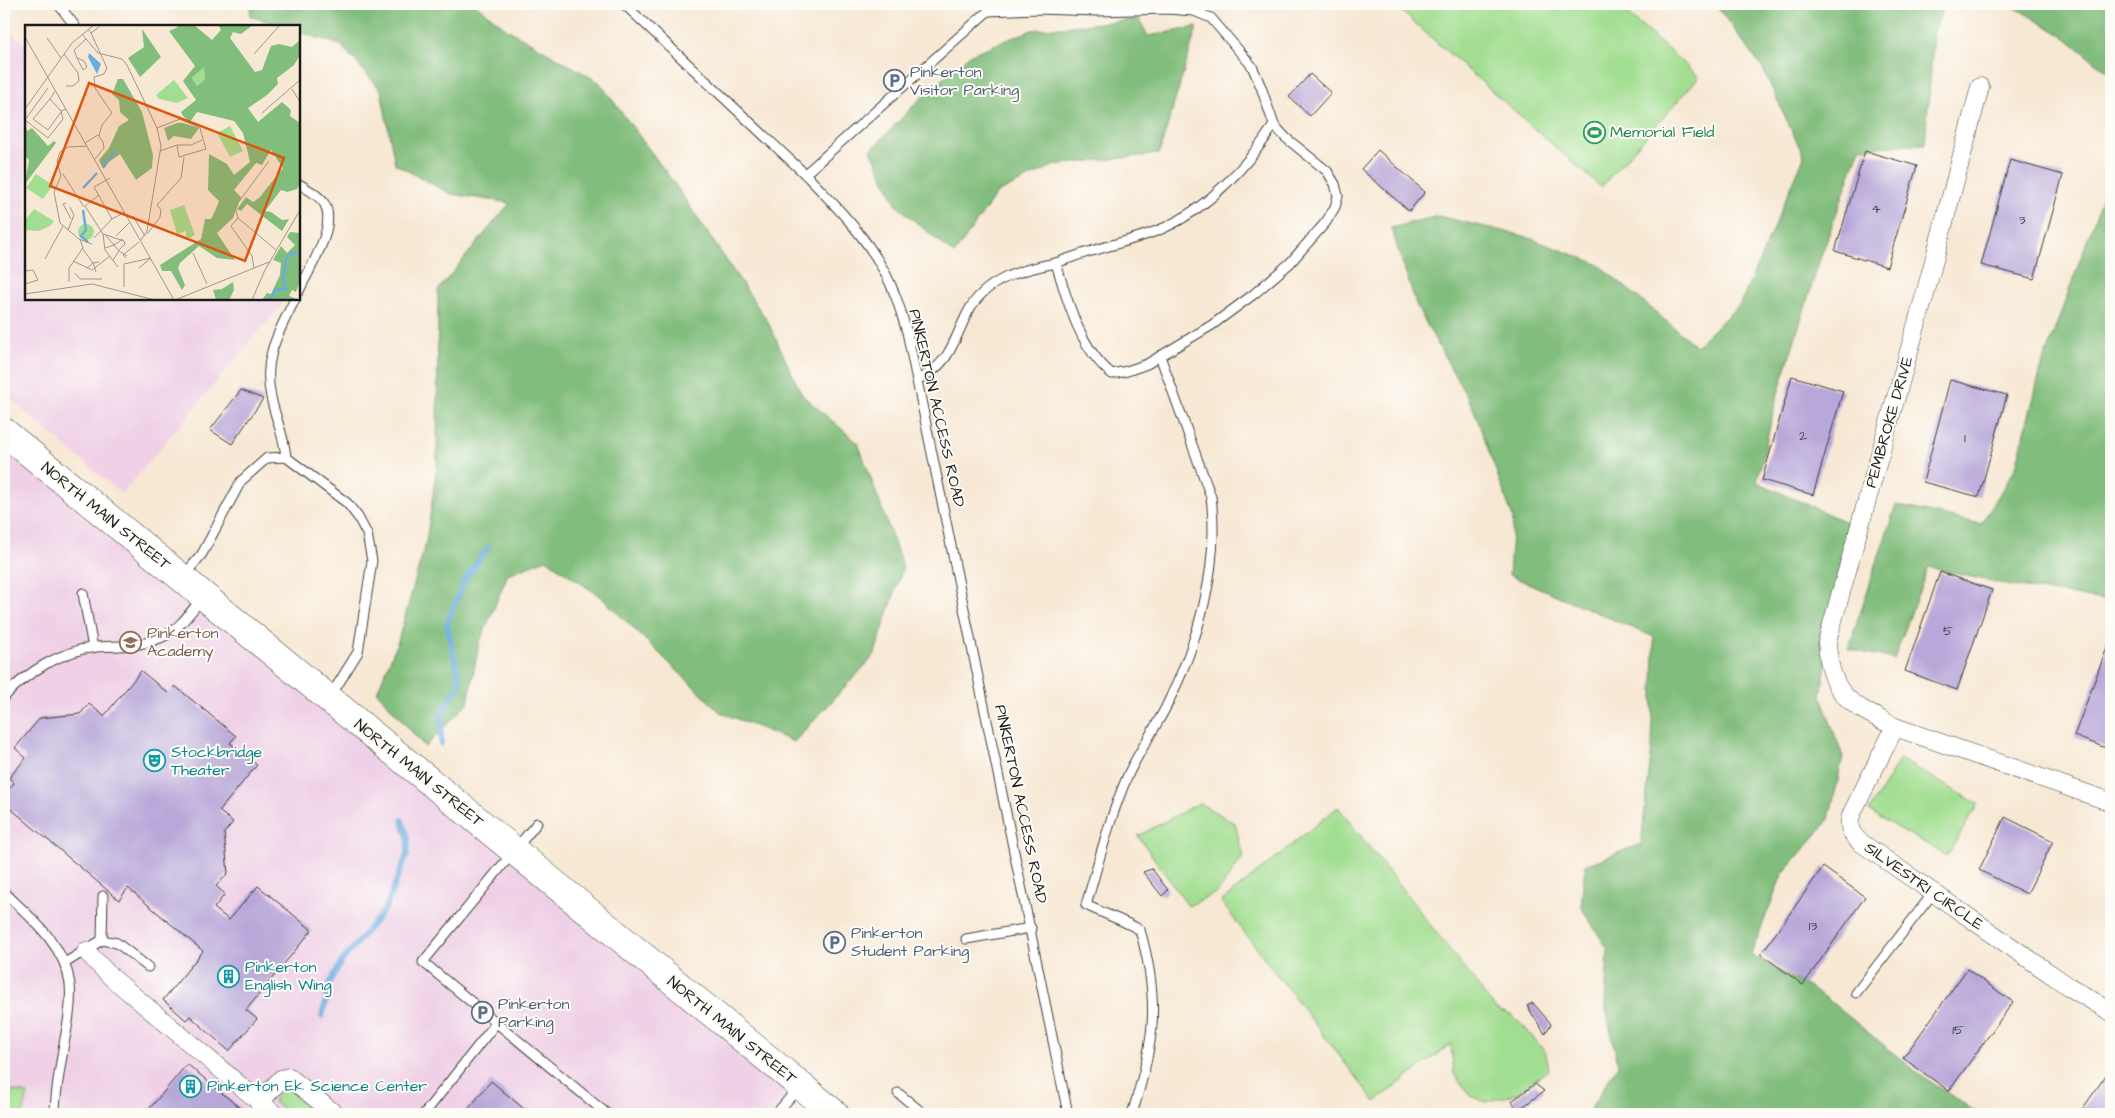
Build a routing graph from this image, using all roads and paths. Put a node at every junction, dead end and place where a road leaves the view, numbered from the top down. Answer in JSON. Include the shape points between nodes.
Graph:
{"nodes":[{"id":1,"x":58,"y":4,"type":"edge"},
{"id":2,"x":624,"y":4,"type":"edge"},
{"id":3,"x":74,"y":25,"type":"edge"},
{"id":4,"x":1980,"y":86,"type":"dead end"},
{"id":5,"x":1274,"y":126,"type":"junction"},
{"id":6,"x":805,"y":174,"type":"junction"},
{"id":7,"x":300,"y":185,"type":"edge"},
{"id":8,"x":1056,"y":264,"type":"junction"},
{"id":9,"x":300,"y":289,"type":"edge"},
{"id":10,"x":295,"y":300,"type":"edge"},
{"id":11,"x":1160,"y":356,"type":"junction"},
{"id":12,"x":917,"y":380,"type":"junction"},
{"id":13,"x":4,"y":432,"type":"edge"},
{"id":14,"x":286,"y":457,"type":"junction"},
{"id":15,"x":182,"y":578,"type":"junction"},
{"id":16,"x":83,"y":593,"type":"dead end"},
{"id":17,"x":204,"y":596,"type":"junction"},
{"id":18,"x":93,"y":648,"type":"junction"},
{"id":19,"x":4,"y":697,"type":"edge"},
{"id":20,"x":329,"y":699,"type":"junction"},
{"id":21,"x":1895,"y":727,"type":"junction"},
{"id":22,"x":2111,"y":802,"type":"edge"},
{"id":23,"x":537,"y":823,"type":"dead end"},
{"id":24,"x":514,"y":851,"type":"junction"},
{"id":25,"x":4,"y":892,"type":"edge"},
{"id":26,"x":1933,"y":893,"type":"junction"},
{"id":27,"x":103,"y":896,"type":"dead end"},
{"id":28,"x":1031,"y":928,"type":"junction"},
{"id":29,"x":966,"y":939,"type":"dead end"},
{"id":30,"x":102,"y":940,"type":"junction"},
{"id":31,"x":86,"y":951,"type":"junction"},
{"id":32,"x":65,"y":963,"type":"junction"},
{"id":33,"x":148,"y":967,"type":"dead end"},
{"id":34,"x":1856,"y":992,"type":"dead end"},
{"id":35,"x":2111,"y":1012,"type":"edge"},
{"id":36,"x":497,"y":1022,"type":"junction"},
{"id":37,"x":800,"y":1085,"type":"junction"},
{"id":38,"x":898,"y":1093,"type":"dead end"},
{"id":39,"x":259,"y":1102,"type":"junction"},
{"id":40,"x":55,"y":1114,"type":"edge"},
{"id":41,"x":274,"y":1114,"type":"edge"},
{"id":42,"x":335,"y":1114,"type":"edge"},
{"id":43,"x":424,"y":1114,"type":"edge"},
{"id":44,"x":607,"y":1114,"type":"edge"},
{"id":45,"x":776,"y":1114,"type":"edge"},
{"id":46,"x":835,"y":1114,"type":"edge"},
{"id":47,"x":924,"y":1114,"type":"edge"},
{"id":48,"x":1068,"y":1114,"type":"edge"},
{"id":49,"x":1132,"y":1114,"type":"edge"}],
"edges":[{"from":1,"to":3,"type":"lane"},
{"from":2,"to":6,"type":"lane","name":"PINKERTON ACCESS ROAD"},
{"from":4,"to":21,"type":"street","name":"PEMBROKE DRIVE","via":[[1827,642],[1832,675],[1840,690],[1850,702]]},
{"from":5,"to":6,"type":"lane","via":[[1252,66],[1211,18],[1194,11],[988,11]]},
{"from":5,"to":8,"type":"lane","via":[[1254,154],[1189,214],[1138,238]]},
{"from":5,"to":11,"type":"lane","via":[[1327,171],[1338,196],[1335,207],[1290,263],[1262,288],[1212,325]]},
{"from":6,"to":12,"type":"lane","name":"PINKERTON ACCESS ROAD","via":[[849,220],[873,252],[895,294]]},
{"from":7,"to":9,"type":"lane","via":[[324,203],[329,216],[328,228]]},
{"from":8,"to":11,"type":"lane","via":[[1076,320],[1104,367],[1112,374],[1147,364]]},
{"from":8,"to":12,"type":"lane","via":[[1012,274],[996,282],[969,310],[948,355],[931,374]]},
{"from":10,"to":14,"type":"lane","via":[[271,349],[268,379]]},
{"from":11,"to":49,"type":"lane","via":[[1211,497],[1212,556],[1194,641],[1167,705],[1128,774],[1086,905],[1140,930],[1147,954],[1152,978],[1153,1027],[1148,1060]]},
{"from":12,"to":28,"type":"lane","name":"PINKERTON ACCESS ROAD"},
{"from":13,"to":15,"type":"main road","name":"NORTH MAIN STREET"},
{"from":14,"to":15,"type":"lane","via":[[267,458],[241,481],[202,554]]},
{"from":14,"to":20,"type":"lane","via":[[352,510],[367,534],[372,561],[358,652]]},
{"from":15,"to":17,"type":"main road","name":"NORTH MAIN STREET"},
{"from":16,"to":18,"type":"lane"},
{"from":17,"to":18,"type":"lane","via":[[178,627],[161,638],[143,644]]},
{"from":17,"to":20,"type":"main road","name":"NORTH MAIN STREET"},
{"from":18,"to":19,"type":"lane","via":[[44,664]]},
{"from":20,"to":24,"type":"main road","name":"NORTH MAIN STREET"},
{"from":21,"to":22,"type":"street"},
{"from":21,"to":26,"type":"street","name":"SILVESTRI CIRCLE","via":[[1849,825],[1860,842]]},
{"from":23,"to":24,"type":"lane"},
{"from":24,"to":36,"type":"lane","via":[[423,962]]},
{"from":24,"to":37,"type":"main road","name":"NORTH MAIN STREET"},
{"from":25,"to":32,"type":"lane","via":[[49,938]]},
{"from":26,"to":34,"type":"lane"},
{"from":26,"to":35,"type":"street","name":"SILVESTRI CIRCLE"},
{"from":27,"to":30,"type":"lane"},
{"from":28,"to":29,"type":"lane"},
{"from":28,"to":48,"type":"lane","name":"PINKERTON ACCESS ROAD"},
{"from":30,"to":31,"type":"lane"},
{"from":30,"to":33,"type":"lane","via":[[117,943]]},
{"from":31,"to":32,"type":"lane"},
{"from":31,"to":39,"type":"street","via":[[110,976]]},
{"from":32,"to":40,"type":"lane","via":[[70,982],[70,1008]]},
{"from":36,"to":43,"type":"lane"},
{"from":36,"to":44,"type":"lane"},
{"from":37,"to":45,"type":"lane"},
{"from":37,"to":46,"type":"main road","name":"NORTH MAIN STREET"},
{"from":38,"to":47,"type":"lane"},
{"from":39,"to":41,"type":"street"},
{"from":39,"to":42,"type":"street","via":[[281,1079],[289,1077]]}]}
